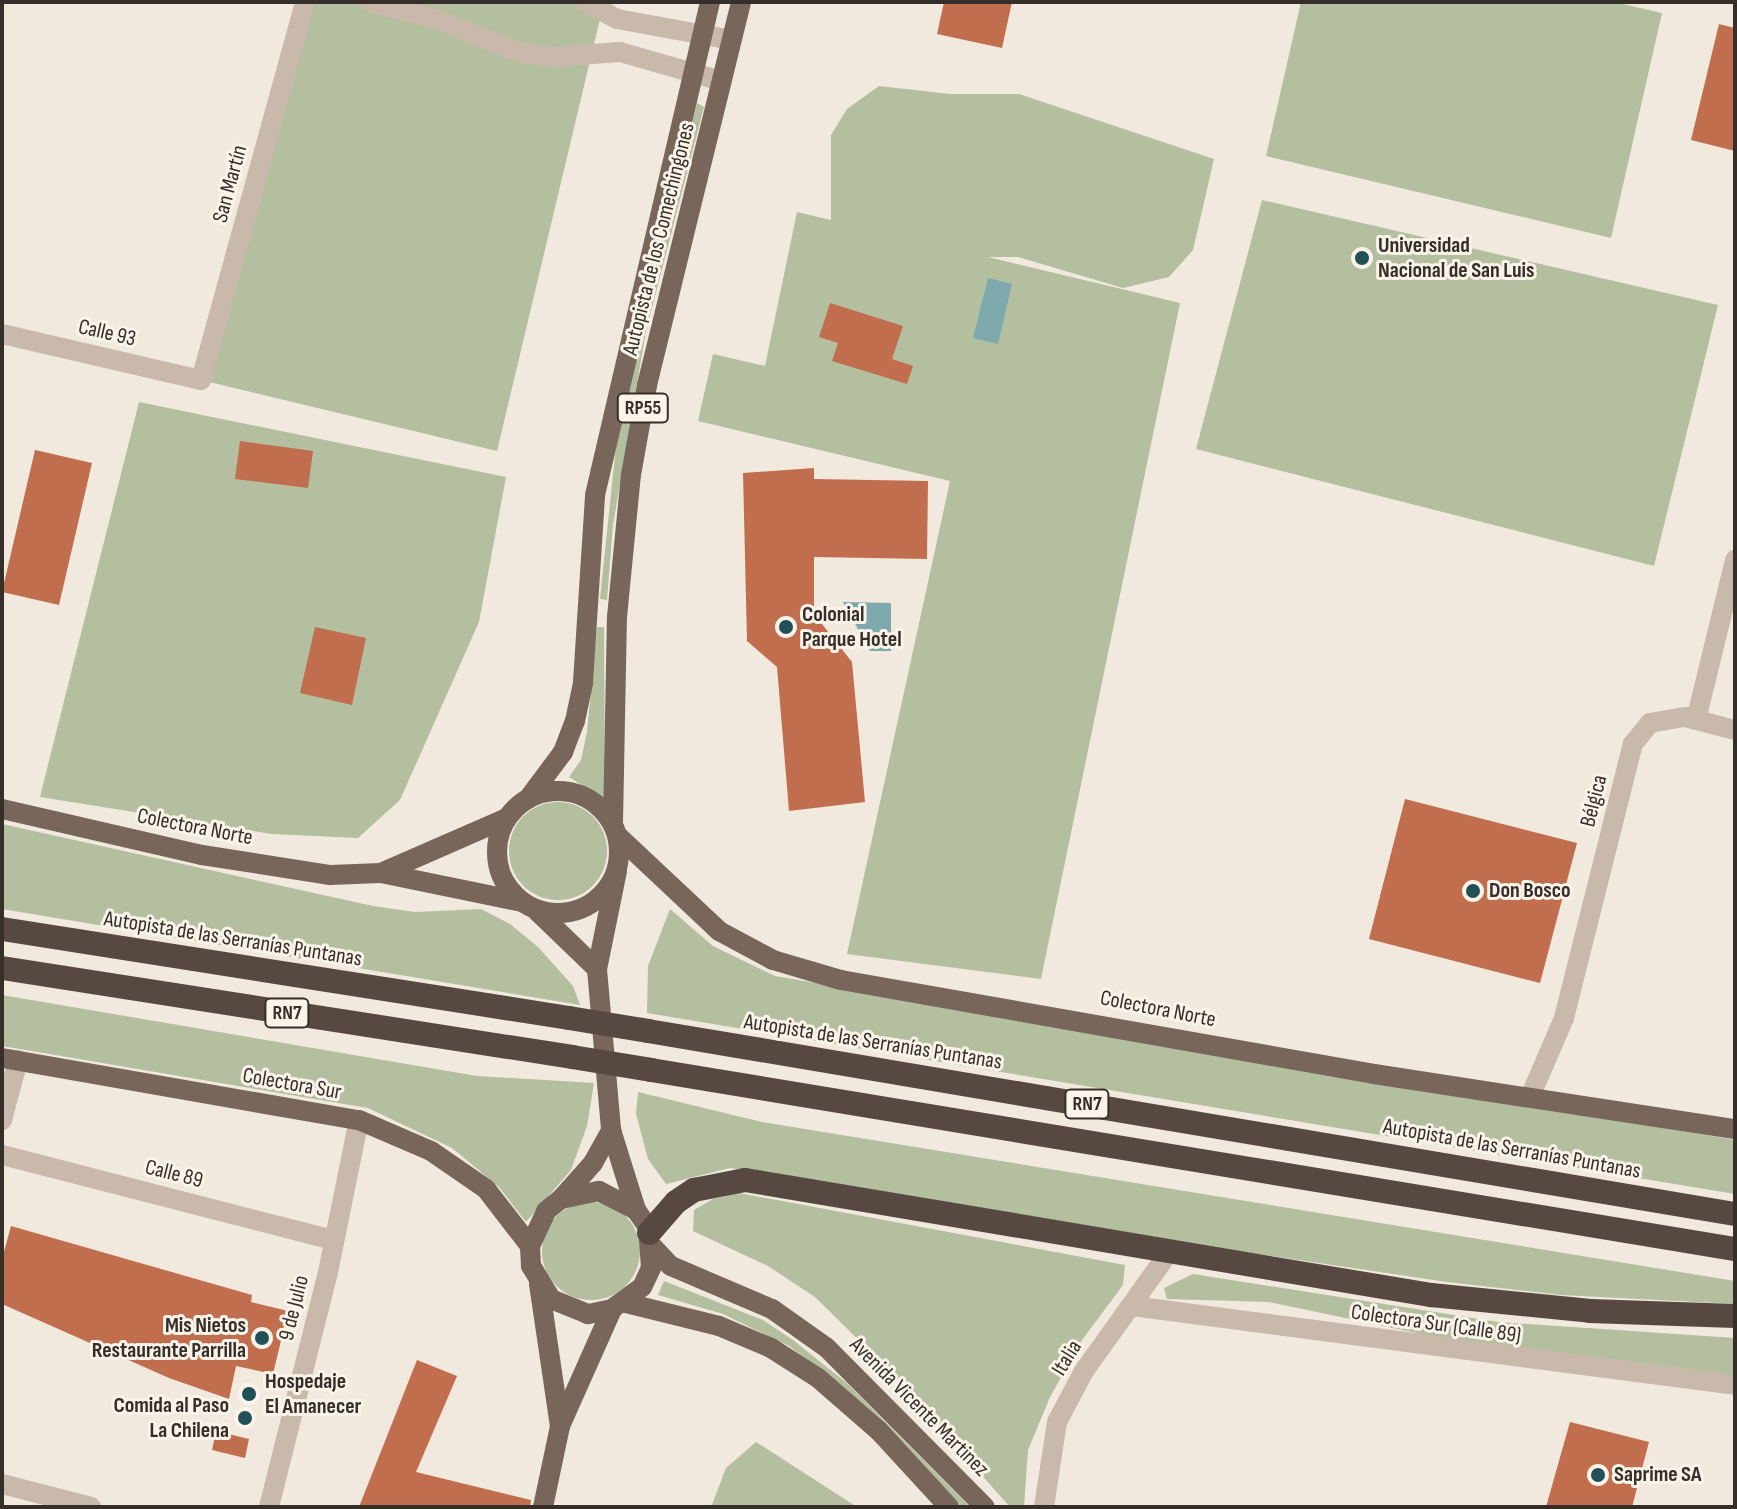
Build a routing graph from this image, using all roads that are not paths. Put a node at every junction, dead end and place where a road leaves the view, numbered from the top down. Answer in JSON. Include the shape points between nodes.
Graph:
{"nodes":[{"id":1,"x":305,"y":2,"type":"edge"},
{"id":2,"x":370,"y":2,"type":"edge"},
{"id":3,"x":585,"y":2,"type":"edge"},
{"id":4,"x":710,"y":2,"type":"edge"},
{"id":5,"x":741,"y":2,"type":"edge"},
{"id":6,"x":702,"y":34,"type":"junction"},
{"id":7,"x":731,"y":40,"type":"junction"},
{"id":8,"x":692,"y":73,"type":"junction"},
{"id":9,"x":722,"y":81,"type":"junction"},
{"id":10,"x":2,"y":334,"type":"edge"},
{"id":11,"x":201,"y":380,"type":"joint"},
{"id":12,"x":1735,"y":560,"type":"edge"},
{"id":13,"x":1696,"y":720,"type":"junction"},
{"id":14,"x":1735,"y":730,"type":"edge"},
{"id":15,"x":528,"y":799,"type":"junction"},
{"id":16,"x":2,"y":809,"type":"edge"},
{"id":17,"x":507,"y":818,"type":"junction"},
{"id":18,"x":615,"y":829,"type":"junction"},
{"id":19,"x":617,"y":871,"type":"junction"},
{"id":20,"x":381,"y":873,"type":"junction"},
{"id":21,"x":529,"y":906,"type":"junction"},
{"id":22,"x":2,"y":929,"type":"edge"},
{"id":23,"x":2,"y":968,"type":"edge"},
{"id":24,"x":597,"y":969,"type":"junction"},
{"id":25,"x":10,"y":1059,"type":"edge"},
{"id":26,"x":1530,"y":1097,"type":"junction"},
{"id":27,"x":2,"y":1120,"type":"edge"},
{"id":28,"x":359,"y":1120,"type":"junction"},
{"id":29,"x":1735,"y":1129,"type":"edge"},
{"id":30,"x":611,"y":1130,"type":"junction"},
{"id":31,"x":2,"y":1155,"type":"edge"},
{"id":32,"x":561,"y":1199,"type":"junction"},
{"id":33,"x":636,"y":1210,"type":"junction"},
{"id":34,"x":1735,"y":1214,"type":"edge"},
{"id":35,"x":334,"y":1240,"type":"junction"},
{"id":36,"x":651,"y":1240,"type":"junction"},
{"id":37,"x":530,"y":1246,"type":"junction"},
{"id":38,"x":1735,"y":1249,"type":"edge"},
{"id":39,"x":1170,"y":1251,"type":"junction"},
{"id":40,"x":538,"y":1284,"type":"junction"},
{"id":41,"x":619,"y":1306,"type":"junction"},
{"id":42,"x":1132,"y":1306,"type":"junction"},
{"id":43,"x":1735,"y":1316,"type":"edge"},
{"id":44,"x":1735,"y":1385,"type":"edge"},
{"id":45,"x":560,"y":1426,"type":"junction"},
{"id":46,"x":2,"y":1484,"type":"edge"},
{"id":47,"x":91,"y":1507,"type":"edge"},
{"id":48,"x":269,"y":1507,"type":"edge"},
{"id":49,"x":543,"y":1507,"type":"edge"},
{"id":50,"x":949,"y":1507,"type":"edge"},
{"id":51,"x":985,"y":1507,"type":"edge"},
{"id":52,"x":1044,"y":1507,"type":"edge"}],
"edges":[{"from":1,"to":11,"type":"street","name":"San Martín"},
{"from":2,"to":8,"type":"street","via":[[436,19],[520,53],[553,57],[613,51]]},
{"from":3,"to":6,"type":"street","via":[[617,19]]},
{"from":4,"to":6,"type":"main road","name":"Autopista de los Comechingones","number":"RP55"},
{"from":5,"to":7,"type":"main road","name":"Autopista de los Comechingones","number":"RP55"},
{"from":6,"to":7,"type":"street"},
{"from":6,"to":8,"type":"main road","name":"Autopista de los Comechingones","number":"RP55"},
{"from":7,"to":9,"type":"main road","name":"Autopista de los Comechingones","number":"RP55"},
{"from":8,"to":9,"type":"street"},
{"from":8,"to":15,"type":"main road","name":"Autopista de los Comechingones","number":"RP55","via":[[595,495],[583,682],[575,721],[563,752]]},
{"from":9,"to":18,"type":"main road","name":"Autopista de los Comechingones","number":"RP55","via":[[647,385],[631,475],[617,617]]},
{"from":10,"to":11,"type":"street","name":"Calle 93"},
{"from":12,"to":13,"type":"street"},
{"from":13,"to":14,"type":"street"},
{"from":13,"to":26,"type":"street","name":"Bélgica","via":[[1650,723],[1633,744],[1564,1018]]},
{"from":15,"to":17,"type":"main road","number":"RP55"},
{"from":15,"to":18,"type":"main road","via":[[546,792],[575,794],[601,808]]},
{"from":16,"to":20,"type":"main road","name":"Colectora Norte","number":"RP55","via":[[216,857],[330,875]]},
{"from":17,"to":20,"type":"main road","name":"Colectora Norte","number":"RP55"},
{"from":17,"to":21,"type":"main road","via":[[496,854],[509,889]]},
{"from":18,"to":19,"type":"main road","number":"RP55"},
{"from":18,"to":26,"type":"main road","name":"Colectora Norte","via":[[719,931],[773,960],[841,980]]},
{"from":19,"to":21,"type":"main road","number":"RP55","via":[[603,893],[583,908],[551,913]]},
{"from":19,"to":24,"type":"main road","via":[[600,933]]},
{"from":20,"to":21,"type":"main road","name":"Colectora Norte","number":"RP55"},
{"from":21,"to":24,"type":"main road"},
{"from":22,"to":34,"type":"highway","name":"Autopista de las Serranías Puntanas","number":"RN7","bridge":true,"via":[[569,1018]]},
{"from":23,"to":38,"type":"highway","number":"RN7","bridge":true},
{"from":24,"to":30,"type":"main road"},
{"from":25,"to":27,"type":"street"},
{"from":25,"to":28,"type":"main road","name":"Colectora Sur"},
{"from":26,"to":29,"type":"main road","name":"Colectora Norte"},
{"from":28,"to":35,"type":"street","name":"9 de Julio"},
{"from":28,"to":37,"type":"main road","name":"Colectora Sur","via":[[431,1151],[477,1182],[509,1214]]},
{"from":30,"to":32,"type":"main road","via":[[593,1163]]},
{"from":30,"to":33,"type":"main road"},
{"from":31,"to":35,"type":"street","name":"Calle 89"},
{"from":32,"to":33,"type":"main road","via":[[599,1191]]},
{"from":32,"to":37,"type":"main road","via":[[546,1211]]},
{"from":33,"to":36,"type":"main road"},
{"from":35,"to":48,"type":"street","name":"9 de Julio"},
{"from":36,"to":39,"type":"highway","via":[[676,1202],[694,1190],[745,1180]]},
{"from":36,"to":41,"type":"main road","via":[[642,1287]]},
{"from":36,"to":51,"type":"main road","name":"Avenida Vicente Martinez","via":[[671,1266],[772,1309],[827,1348]]},
{"from":37,"to":40,"type":"main road"},
{"from":39,"to":42,"type":"street","name":"Italia"},
{"from":39,"to":43,"type":"highway","via":[[1431,1295],[1590,1311]]},
{"from":40,"to":41,"type":"main road","via":[[568,1309],[588,1314]]},
{"from":40,"to":45,"type":"main road"},
{"from":41,"to":45,"type":"main road"},
{"from":41,"to":50,"type":"main road","name":"Avenida Vicente Martinez","via":[[719,1326],[771,1348],[818,1378],[879,1431]]},
{"from":42,"to":44,"type":"street","name":"Colectora Sur (Calle 89)"},
{"from":42,"to":52,"type":"street","name":"Italia","via":[[1084,1371],[1057,1422]]},
{"from":45,"to":49,"type":"main road"},
{"from":46,"to":47,"type":"street"}]}
